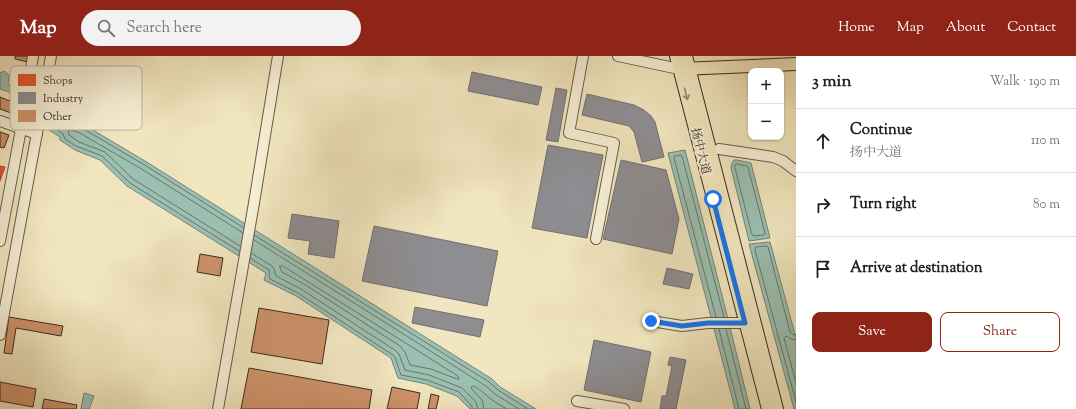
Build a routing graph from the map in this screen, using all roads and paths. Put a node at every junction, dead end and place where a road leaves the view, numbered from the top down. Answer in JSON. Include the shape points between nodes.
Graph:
{"nodes":[{"id":1,"x":33,"y":56,"type":"edge"},
{"id":2,"x":51,"y":56,"type":"edge"},
{"id":3,"x":278,"y":56,"type":"edge"},
{"id":4,"x":583,"y":56,"type":"edge"},
{"id":5,"x":618,"y":56,"type":"edge"},
{"id":6,"x":676,"y":56,"type":"edge"},
{"id":7,"x":686,"y":56,"type":"edge"},
{"id":8,"x":796,"y":64,"type":"edge"},
{"id":9,"x":31,"y":66,"type":"edge"},
{"id":10,"x":49,"y":66,"type":"edge"},
{"id":11,"x":684,"y":69,"type":"junction"},
{"id":12,"x":0,"y":121,"type":"edge"},
{"id":13,"x":10,"y":125,"type":"edge"},
{"id":14,"x":21,"y":130,"type":"edge"},
{"id":15,"x":24,"y":130,"type":"edge"},
{"id":16,"x":38,"y":130,"type":"edge"},
{"id":17,"x":37,"y":134,"type":"junction"},
{"id":18,"x":719,"y":149,"type":"dead end"},
{"id":19,"x":796,"y":171,"type":"edge"},
{"id":20,"x":8,"y":201,"type":"junction"},
{"id":21,"x":24,"y":205,"type":"junction"},
{"id":22,"x":596,"y":239,"type":"dead end"},
{"id":23,"x":0,"y":241,"type":"edge"},
{"id":24,"x":651,"y":321,"type":"dead end"},
{"id":25,"x":745,"y":323,"type":"junction"},
{"id":26,"x":0,"y":335,"type":"edge"},
{"id":27,"x":577,"y":401,"type":"dead end"},
{"id":28,"x":218,"y":409,"type":"edge"},
{"id":29,"x":624,"y":409,"type":"edge"},
{"id":30,"x":768,"y":409,"type":"edge"},
{"id":31,"x":777,"y":409,"type":"edge"}],
"edges":[{"from":1,"to":9,"type":"street"},
{"from":2,"to":10,"type":"street"},
{"from":3,"to":28,"type":"street"},
{"from":4,"to":22,"type":"street","via":[[569,133],[614,143]]},
{"from":5,"to":11,"type":"street"},
{"from":6,"to":11,"type":"main road","name":"扬中大道"},
{"from":7,"to":11,"type":"main road","name":"扬中大道"},
{"from":8,"to":11,"type":"main road"},
{"from":11,"to":25,"type":"main road","name":"扬中大道","one_way":true},
{"from":11,"to":31,"type":"main road","name":"扬中大道"},
{"from":12,"to":13,"type":"street"},
{"from":14,"to":20,"type":"street"},
{"from":15,"to":17,"type":"street"},
{"from":16,"to":17,"type":"street"},
{"from":17,"to":21,"type":"street"},
{"from":18,"to":19,"type":"street","via":[[773,157],[784,161]]},
{"from":20,"to":21,"type":"street"},
{"from":20,"to":23,"type":"street"},
{"from":21,"to":26,"type":"street"},
{"from":24,"to":25,"type":"street","via":[[682,326]]},
{"from":25,"to":30,"type":"main road","name":"扬中大道"},
{"from":27,"to":29,"type":"street"}]}
